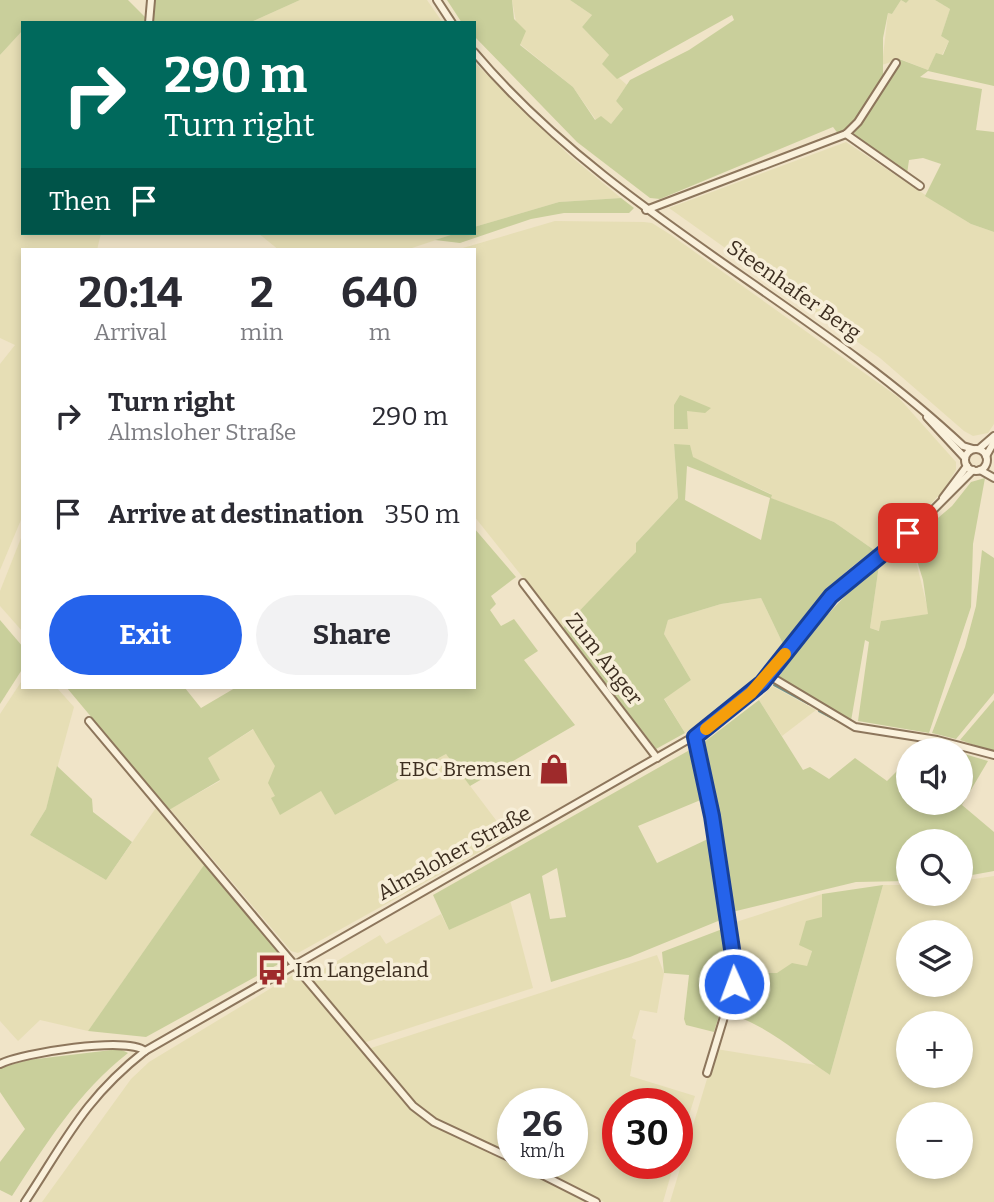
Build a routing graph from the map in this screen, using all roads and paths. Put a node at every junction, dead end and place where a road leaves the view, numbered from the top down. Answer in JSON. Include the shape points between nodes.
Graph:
{"nodes":[{"id":1,"x":151,"y":0,"type":"edge"},
{"id":2,"x":437,"y":0,"type":"edge"},
{"id":3,"x":149,"y":21,"type":"edge"},
{"id":4,"x":451,"y":21,"type":"edge"},
{"id":5,"x":476,"y":54,"type":"edge"},
{"id":6,"x":897,"y":63,"type":"dead end"},
{"id":7,"x":846,"y":134,"type":"junction"},
{"id":8,"x":920,"y":186,"type":"dead end"},
{"id":9,"x":646,"y":210,"type":"junction"},
{"id":10,"x":916,"y":405,"type":"junction"},
{"id":11,"x":994,"y":436,"type":"edge"},
{"id":12,"x":994,"y":442,"type":"edge"},
{"id":13,"x":976,"y":449,"type":"junction"},
{"id":14,"x":986,"y":460,"type":"junction"},
{"id":15,"x":971,"y":466,"type":"junction"},
{"id":16,"x":994,"y":475,"type":"edge"},
{"id":17,"x":523,"y":583,"type":"dead end"},
{"id":18,"x":768,"y":675,"type":"junction"},
{"id":19,"x":89,"y":721,"type":"dead end"},
{"id":20,"x":695,"y":737,"type":"junction"},
{"id":21,"x":994,"y":755,"type":"edge"},
{"id":22,"x":657,"y":758,"type":"junction"},
{"id":23,"x":294,"y":964,"type":"junction"},
{"id":24,"x":145,"y":1051,"type":"junction"},
{"id":25,"x":0,"y":1064,"type":"edge"},
{"id":26,"x":706,"y":1073,"type":"dead end"},
{"id":27,"x":497,"y":1152,"type":"edge"},
{"id":28,"x":551,"y":1179,"type":"edge"},
{"id":29,"x":25,"y":1202,"type":"edge"},
{"id":30,"x":596,"y":1202,"type":"edge"}],
"edges":[{"from":1,"to":3,"type":"street"},
{"from":2,"to":4,"type":"street"},
{"from":5,"to":9,"type":"street","name":"Steenhafer Berg","via":[[575,152]]},
{"from":6,"to":7,"type":"street"},
{"from":7,"to":8,"type":"street"},
{"from":7,"to":9,"type":"street"},
{"from":9,"to":10,"type":"street","name":"Steenhafer Berg","via":[[844,346]]},
{"from":10,"to":13,"type":"street","name":"Steenhafer Berg","via":[[963,446]]},
{"from":10,"to":15,"type":"street","name":"Steenhafer Berg"},
{"from":11,"to":13,"type":"street"},
{"from":12,"to":14,"type":"street"},
{"from":13,"to":14,"type":"street","name":"Steenhafer Berg"},
{"from":13,"to":15,"type":"street"},
{"from":14,"to":15,"type":"street"},
{"from":14,"to":16,"type":"street","name":"Steenhafer Berg"},
{"from":15,"to":16,"type":"street","name":"Steenhafer Berg"},
{"from":15,"to":18,"type":"street","name":"Almsloher Straße","via":[[938,506],[831,596]]},
{"from":17,"to":22,"type":"street","name":"Zum Anger"},
{"from":18,"to":20,"type":"street","name":"Almsloher Straße"},
{"from":18,"to":21,"type":"street","via":[[855,727]]},
{"from":19,"to":23,"type":"street"},
{"from":20,"to":22,"type":"street","name":"Almsloher Straße"},
{"from":20,"to":26,"type":"street","via":[[735,969]]},
{"from":22,"to":23,"type":"street","name":"Almsloher Straße"},
{"from":23,"to":24,"type":"street","name":"Almsloher Straße"},
{"from":23,"to":27,"type":"street","via":[[412,1106],[434,1122]]},
{"from":24,"to":25,"type":"street","via":[[115,1044]]},
{"from":24,"to":29,"type":"street","name":"Almsloher Straße","via":[[88,1105]]},
{"from":28,"to":30,"type":"street"}]}
